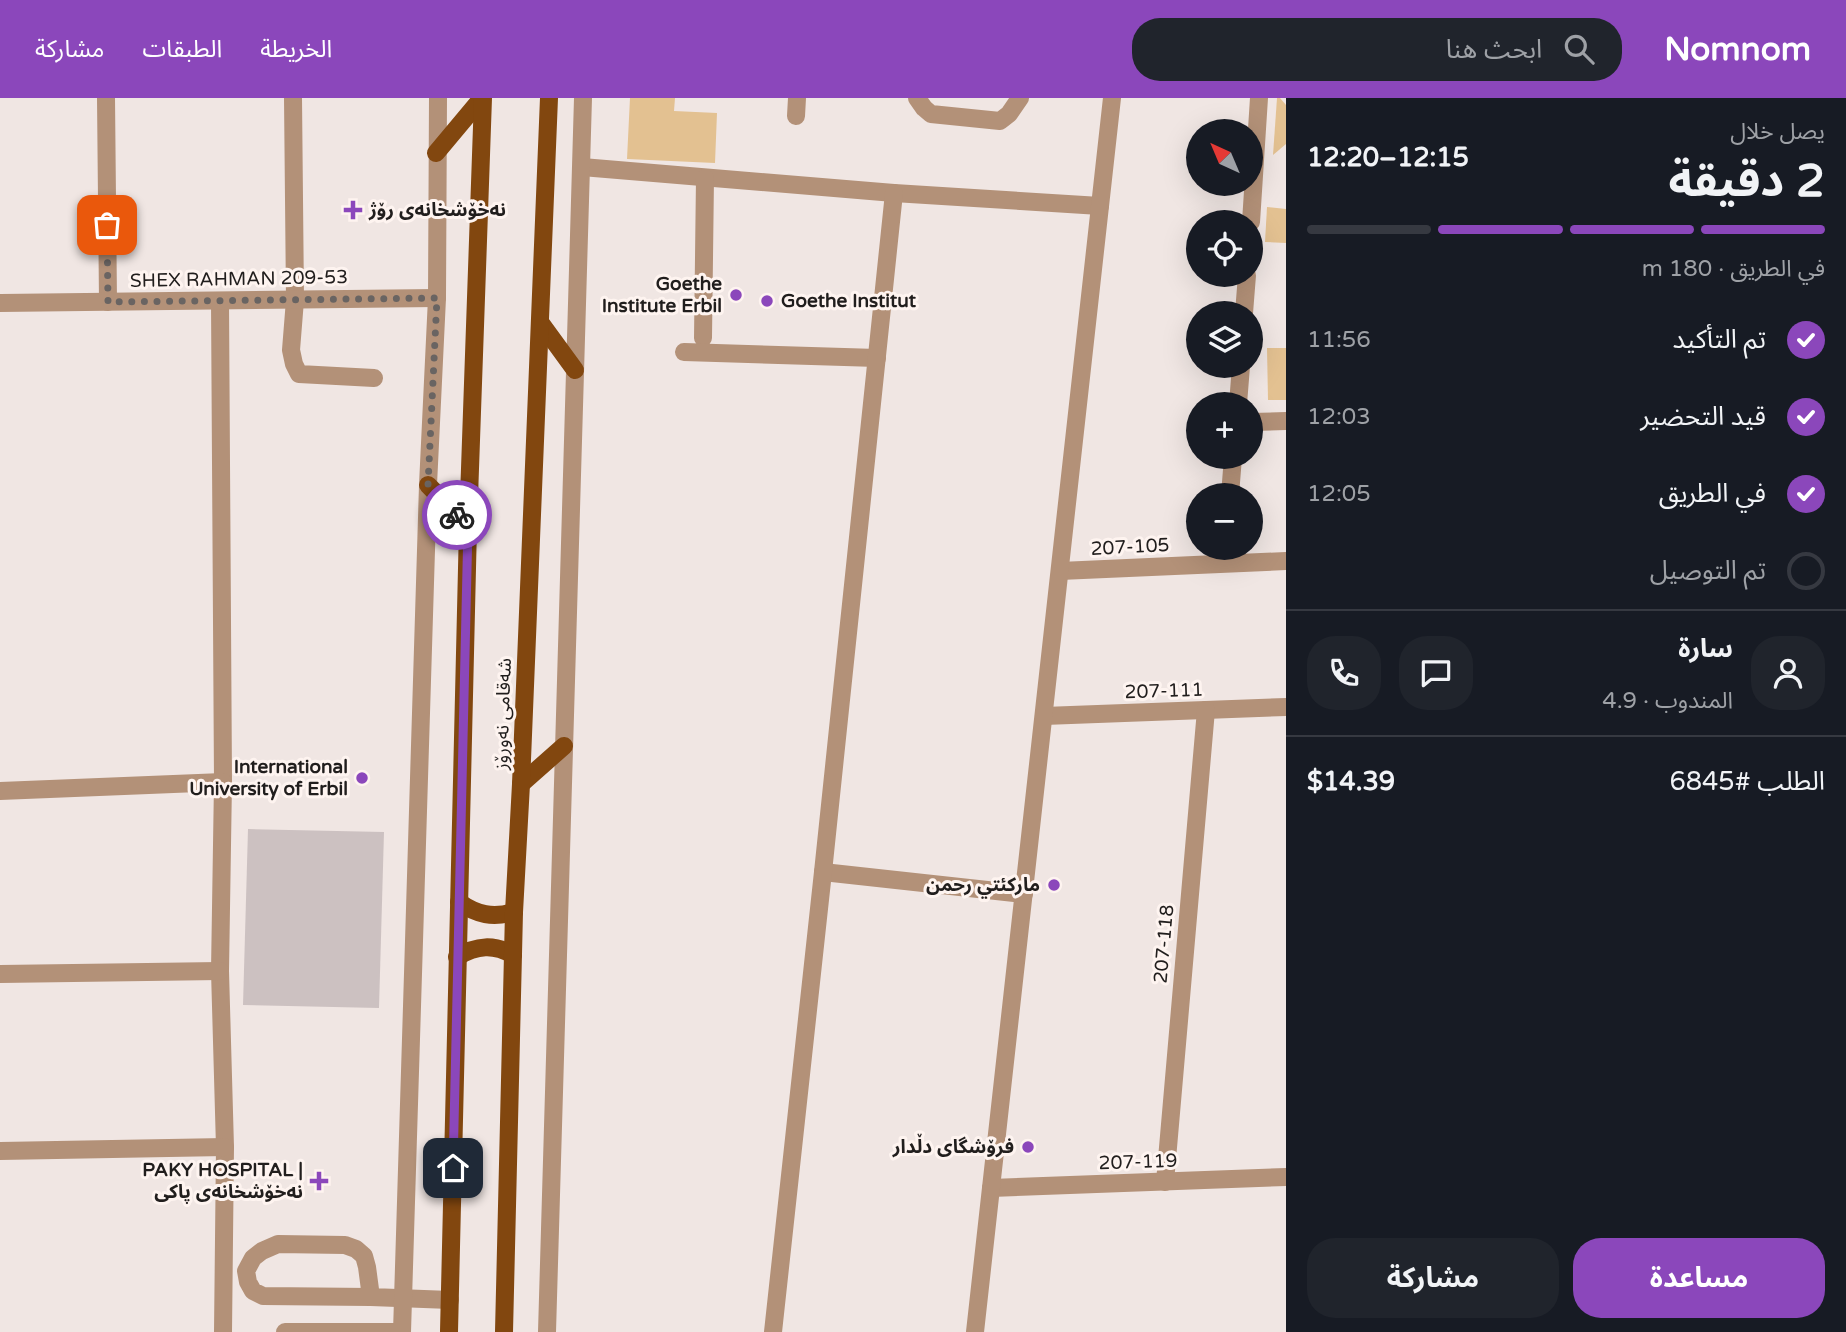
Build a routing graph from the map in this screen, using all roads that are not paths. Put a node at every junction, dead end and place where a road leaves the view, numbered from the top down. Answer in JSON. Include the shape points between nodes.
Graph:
{"nodes":[{"id":1,"x":106,"y":98,"type":"edge"},
{"id":2,"x":293,"y":98,"type":"edge"},
{"id":3,"x":438,"y":98,"type":"edge"},
{"id":4,"x":483,"y":98,"type":"edge"},
{"id":5,"x":549,"y":98,"type":"edge"},
{"id":6,"x":583,"y":98,"type":"edge"},
{"id":7,"x":917,"y":98,"type":"edge"},
{"id":8,"x":1020,"y":98,"type":"edge"},
{"id":9,"x":1112,"y":98,"type":"edge"},
{"id":10,"x":1259,"y":98,"type":"edge"},
{"id":11,"x":436,"y":153,"type":"junction"},
{"id":12,"x":582,"y":167,"type":"junction"},
{"id":13,"x":705,"y":178,"type":"junction"},
{"id":14,"x":894,"y":193,"type":"junction"},
{"id":15,"x":1100,"y":206,"type":"junction"},
{"id":16,"x":1252,"y":210,"type":"edge"},
{"id":17,"x":437,"y":298,"type":"junction"},
{"id":18,"x":295,"y":300,"type":"junction"},
{"id":19,"x":220,"y":301,"type":"junction"},
{"id":20,"x":108,"y":302,"type":"junction"},
{"id":21,"x":0,"y":303,"type":"edge"},
{"id":22,"x":540,"y":322,"type":"junction"},
{"id":23,"x":703,"y":338,"type":"dead end"},
{"id":24,"x":684,"y":352,"type":"dead end"},
{"id":25,"x":877,"y":358,"type":"junction"},
{"id":26,"x":575,"y":370,"type":"junction"},
{"id":27,"x":374,"y":378,"type":"dead end"},
{"id":28,"x":1286,"y":421,"type":"edge"},
{"id":29,"x":1263,"y":422,"type":"edge"},
{"id":30,"x":428,"y":485,"type":"junction"},
{"id":31,"x":468,"y":526,"type":"junction"},
{"id":32,"x":1186,"y":559,"type":"edge"},
{"id":33,"x":1263,"y":559,"type":"edge"},
{"id":34,"x":1286,"y":561,"type":"edge"},
{"id":35,"x":1060,"y":571,"type":"junction"},
{"id":36,"x":1286,"y":707,"type":"edge"},
{"id":37,"x":1206,"y":710,"type":"junction"},
{"id":38,"x":1044,"y":716,"type":"junction"},
{"id":39,"x":564,"y":746,"type":"junction"},
{"id":40,"x":223,"y":782,"type":"junction"},
{"id":41,"x":522,"y":784,"type":"junction"},
{"id":42,"x":0,"y":791,"type":"edge"},
{"id":43,"x":823,"y":872,"type":"junction"},
{"id":44,"x":1024,"y":894,"type":"junction"},
{"id":45,"x":459,"y":902,"type":"junction"},
{"id":46,"x":514,"y":912,"type":"junction"},
{"id":47,"x":513,"y":956,"type":"junction"},
{"id":48,"x":457,"y":957,"type":"junction"},
{"id":49,"x":220,"y":971,"type":"junction"},
{"id":50,"x":0,"y":974,"type":"edge"},
{"id":51,"x":225,"y":1147,"type":"junction"},
{"id":52,"x":0,"y":1151,"type":"edge"},
{"id":53,"x":1286,"y":1177,"type":"edge"},
{"id":54,"x":1165,"y":1182,"type":"junction"},
{"id":55,"x":991,"y":1188,"type":"junction"},
{"id":56,"x":371,"y":1297,"type":"junction"},
{"id":57,"x":402,"y":1298,"type":"junction"},
{"id":58,"x":450,"y":1300,"type":"junction"},
{"id":59,"x":223,"y":1332,"type":"edge"},
{"id":60,"x":285,"y":1332,"type":"edge"},
{"id":61,"x":449,"y":1332,"type":"edge"},
{"id":62,"x":503,"y":1332,"type":"edge"},
{"id":63,"x":547,"y":1332,"type":"edge"},
{"id":64,"x":773,"y":1332,"type":"edge"},
{"id":65,"x":975,"y":1332,"type":"edge"}],
"edges":[{"from":1,"to":20,"type":"street"},
{"from":2,"to":18,"type":"street"},
{"from":3,"to":11,"type":"street"},
{"from":4,"to":11,"type":"main road"},
{"from":4,"to":31,"type":"main road","name":"شەقامی نەورۆز"},
{"from":5,"to":22,"type":"main road","name":"شەقامی نەورۆز"},
{"from":6,"to":12,"type":"street"},
{"from":7,"to":8,"type":"street","via":[[932,114],[1000,121]]},
{"from":9,"to":15,"type":"street"},
{"from":10,"to":16,"type":"street"},
{"from":11,"to":17,"type":"street"},
{"from":12,"to":13,"type":"street"},
{"from":12,"to":26,"type":"street"},
{"from":13,"to":14,"type":"street"},
{"from":13,"to":23,"type":"street"},
{"from":14,"to":15,"type":"street"},
{"from":14,"to":25,"type":"street"},
{"from":15,"to":35,"type":"street"},
{"from":17,"to":18,"type":"street","name":"SHEX RAHMAN 209-53"},
{"from":17,"to":30,"type":"street"},
{"from":18,"to":19,"type":"street","name":"SHEX RAHMAN 209-53"},
{"from":18,"to":27,"type":"street","via":[[291,350],[299,374]]},
{"from":19,"to":20,"type":"street","name":"SHEX RAHMAN 209-53"},
{"from":19,"to":40,"type":"street"},
{"from":20,"to":21,"type":"street","name":"SHEX RAHMAN 209-53"},
{"from":22,"to":26,"type":"main road"},
{"from":22,"to":41,"type":"main road","name":"شەقامی نەورۆز"},
{"from":24,"to":25,"type":"street"},
{"from":25,"to":43,"type":"street"},
{"from":26,"to":39,"type":"street"},
{"from":28,"to":29,"type":"street"},
{"from":30,"to":31,"type":"main road"},
{"from":30,"to":57,"type":"street"},
{"from":31,"to":45,"type":"main road","name":"شەقامی نەورۆز"},
{"from":32,"to":35,"type":"street","name":"207-105"},
{"from":33,"to":34,"type":"street","name":"207-105"},
{"from":35,"to":38,"type":"street"},
{"from":36,"to":37,"type":"street","name":"207-111"},
{"from":37,"to":38,"type":"street","name":"207-111"},
{"from":37,"to":54,"type":"street","name":"207-118"},
{"from":38,"to":44,"type":"street"},
{"from":39,"to":41,"type":"main road"},
{"from":39,"to":63,"type":"street"},
{"from":40,"to":42,"type":"street"},
{"from":40,"to":49,"type":"street"},
{"from":41,"to":46,"type":"main road","name":"شەقامی نەورۆز"},
{"from":43,"to":44,"type":"street"},
{"from":43,"to":64,"type":"street"},
{"from":44,"to":55,"type":"street"},
{"from":45,"to":46,"type":"main road","via":[[480,914]]},
{"from":45,"to":48,"type":"main road","name":"شەقامی نەورۆز"},
{"from":46,"to":47,"type":"main road","name":"شەقامی نەورۆز"},
{"from":47,"to":48,"type":"main road","via":[[485,947]]},
{"from":47,"to":62,"type":"main road","name":"شەقامی نەورۆز"},
{"from":48,"to":58,"type":"main road","name":"شەقامی نەورۆز"},
{"from":49,"to":50,"type":"street"},
{"from":49,"to":51,"type":"street"},
{"from":51,"to":52,"type":"street"},
{"from":51,"to":59,"type":"street"},
{"from":53,"to":54,"type":"street","name":"207-119"},
{"from":54,"to":55,"type":"street","name":"207-119"},
{"from":55,"to":65,"type":"street"},
{"from":56,"to":56,"type":"street","via":[[364,1256],[345,1245],[278,1244],[253,1258],[246,1270],[253,1290],[263,1296]]},
{"from":56,"to":57,"type":"street"},
{"from":57,"to":58,"type":"street"},
{"from":57,"to":60,"type":"street","via":[[402,1332]]},
{"from":58,"to":61,"type":"main road","name":"شەقامی نەورۆز"}]}
